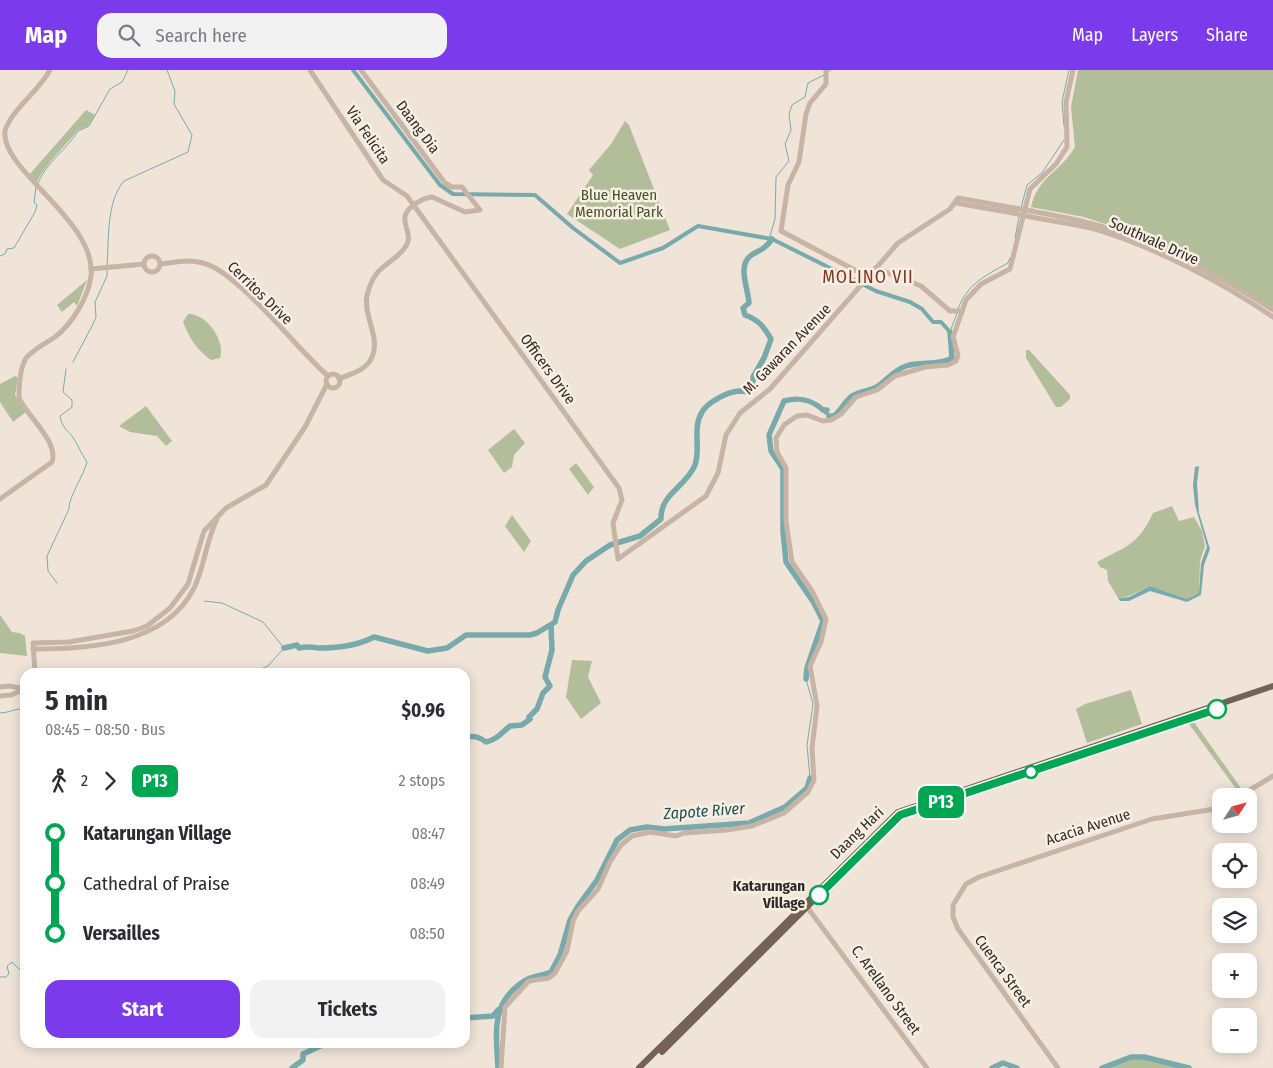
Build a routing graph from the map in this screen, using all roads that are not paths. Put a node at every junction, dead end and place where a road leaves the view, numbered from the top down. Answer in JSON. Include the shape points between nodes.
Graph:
{"nodes":[{"id":1,"x":50,"y":70,"type":"edge"},
{"id":2,"x":310,"y":70,"type":"edge"},
{"id":3,"x":361,"y":70,"type":"edge"},
{"id":4,"x":1073,"y":70,"type":"edge"},
{"id":5,"x":826,"y":73,"type":"edge"},
{"id":6,"x":957,"y":200,"type":"joint"},
{"id":7,"x":414,"y":205,"type":"junction"},
{"id":8,"x":1032,"y":214,"type":"junction"},
{"id":9,"x":144,"y":264,"type":"junction"},
{"id":10,"x":160,"y":264,"type":"junction"},
{"id":11,"x":876,"y":268,"type":"junction"},
{"id":12,"x":91,"y":269,"type":"junction"},
{"id":13,"x":867,"y":278,"type":"junction"},
{"id":14,"x":1273,"y":310,"type":"edge"},
{"id":15,"x":959,"y":312,"type":"junction"},
{"id":16,"x":1273,"y":317,"type":"edge"},
{"id":17,"x":328,"y":376,"type":"junction"},
{"id":18,"x":340,"y":379,"type":"junction"},
{"id":19,"x":327,"y":385,"type":"junction"},
{"id":20,"x":0,"y":500,"type":"edge"},
{"id":21,"x":219,"y":516,"type":"junction"},
{"id":22,"x":618,"y":558,"type":"joint"},
{"id":23,"x":188,"y":584,"type":"junction"},
{"id":24,"x":194,"y":586,"type":"junction"},
{"id":25,"x":33,"y":646,"type":"junction"},
{"id":26,"x":35,"y":668,"type":"edge"},
{"id":27,"x":1273,"y":686,"type":"edge"},
{"id":28,"x":0,"y":687,"type":"edge"},
{"id":29,"x":20,"y":688,"type":"edge"},
{"id":30,"x":1273,"y":690,"type":"edge"},
{"id":31,"x":20,"y":691,"type":"edge"},
{"id":32,"x":0,"y":696,"type":"edge"},
{"id":33,"x":1273,"y":776,"type":"edge"},
{"id":34,"x":1253,"y":788,"type":"edge"},
{"id":35,"x":1212,"y":809,"type":"edge"},
{"id":36,"x":966,"y":884,"type":"joint"},
{"id":37,"x":808,"y":906,"type":"junction"},
{"id":38,"x":501,"y":1068,"type":"edge"},
{"id":39,"x":639,"y":1068,"type":"edge"},
{"id":40,"x":646,"y":1068,"type":"edge"},
{"id":41,"x":927,"y":1068,"type":"edge"},
{"id":42,"x":1058,"y":1068,"type":"edge"}],
"edges":[{"from":1,"to":12,"type":"street","via":[[8,123],[4,134],[7,148],[34,186],[77,232],[87,250]]},
{"from":2,"to":7,"type":"street","name":"Via Felicita","via":[[383,180],[405,194]]},
{"from":3,"to":7,"type":"street","name":"Daang Dia","via":[[445,183],[464,189],[480,210],[465,212],[432,197]]},
{"from":4,"to":15,"type":"street","via":[[1066,102],[1067,147],[1056,164],[1030,189],[1010,269],[981,284]]},
{"from":5,"to":13,"type":"street","via":[[826,84],[810,104],[804,122],[800,162],[788,185],[780,231]]},
{"from":6,"to":8,"type":"street","name":"Southvale Drive","bridge":true},
{"from":6,"to":11,"type":"street","name":"M. Gawaran Avenue","via":[[932,221],[902,239]]},
{"from":7,"to":18,"type":"street","via":[[405,217],[408,243],[377,272],[368,293],[366,307],[374,344],[372,358],[366,366]]},
{"from":7,"to":22,"type":"street","name":"Officers Drive","via":[[619,488],[622,500],[613,519]]},
{"from":8,"to":14,"type":"street","name":"Southvale Drive","via":[[1096,225],[1130,236],[1188,263]]},
{"from":8,"to":16,"type":"street","name":"Southvale Drive","via":[[1131,242],[1227,289]]},
{"from":9,"to":10,"type":"street","via":[[150,256],[156,257]]},
{"from":9,"to":10,"type":"street","via":[[145,269],[152,273],[159,269]]},
{"from":9,"to":12,"type":"street"},
{"from":10,"to":17,"type":"street","name":"Cerritos Drive","via":[[195,262],[217,268],[237,283]]},
{"from":11,"to":13,"type":"street","name":"M. Gawaran Avenue"},
{"from":11,"to":15,"type":"street","via":[[921,286],[950,311]]},
{"from":12,"to":20,"type":"street","via":[[89,283],[72,320],[28,356],[24,363],[19,398],[50,444],[54,454],[52,462]]},
{"from":13,"to":22,"type":"street","name":"M. Gawaran Avenue","via":[[770,389],[739,414],[726,435],[720,465],[709,492]]},
{"from":15,"to":38,"type":"street","via":[[953,336],[958,355],[951,364],[924,367],[896,376],[877,390],[856,397],[831,420],[797,416],[784,425],[776,438],[776,452],[786,468],[786,521],[792,562],[826,619],[821,642],[810,666],[818,706],[812,748],[814,780],[808,792],[784,813],[752,826],[676,836],[641,834],[632,836],[621,845],[598,889],[578,911],[567,951],[555,973],[549,978],[529,981],[505,1007]]},
{"from":17,"to":18,"type":"street","via":[[335,374]]},
{"from":17,"to":19,"type":"street"},
{"from":18,"to":19,"type":"street","via":[[336,387]]},
{"from":19,"to":21,"type":"street","via":[[305,428],[266,485],[233,503]]},
{"from":21,"to":23,"type":"street","via":[[204,531]]},
{"from":21,"to":24,"type":"street","via":[[210,533]]},
{"from":23,"to":24,"type":"street"},
{"from":23,"to":25,"type":"street","via":[[170,608],[147,626],[133,631]]},
{"from":24,"to":25,"type":"street","via":[[176,612],[136,637],[90,645]]},
{"from":25,"to":26,"type":"street"},
{"from":27,"to":39,"type":"main road","name":"Daang Hari","via":[[898,812]]},
{"from":28,"to":29,"type":"street"},
{"from":30,"to":37,"type":"main road","name":"Daang Hari","via":[[900,815]]},
{"from":31,"to":32,"type":"street"},
{"from":33,"to":34,"type":"street"},
{"from":35,"to":36,"type":"street","name":"Acacia Avenue","via":[[1152,819]]},
{"from":36,"to":42,"type":"street","name":"Cuenca Street","via":[[953,905],[958,929]]},
{"from":37,"to":40,"type":"main road","name":"Daang Hari"},
{"from":37,"to":41,"type":"street","name":"C. Arellano Street"}]}
